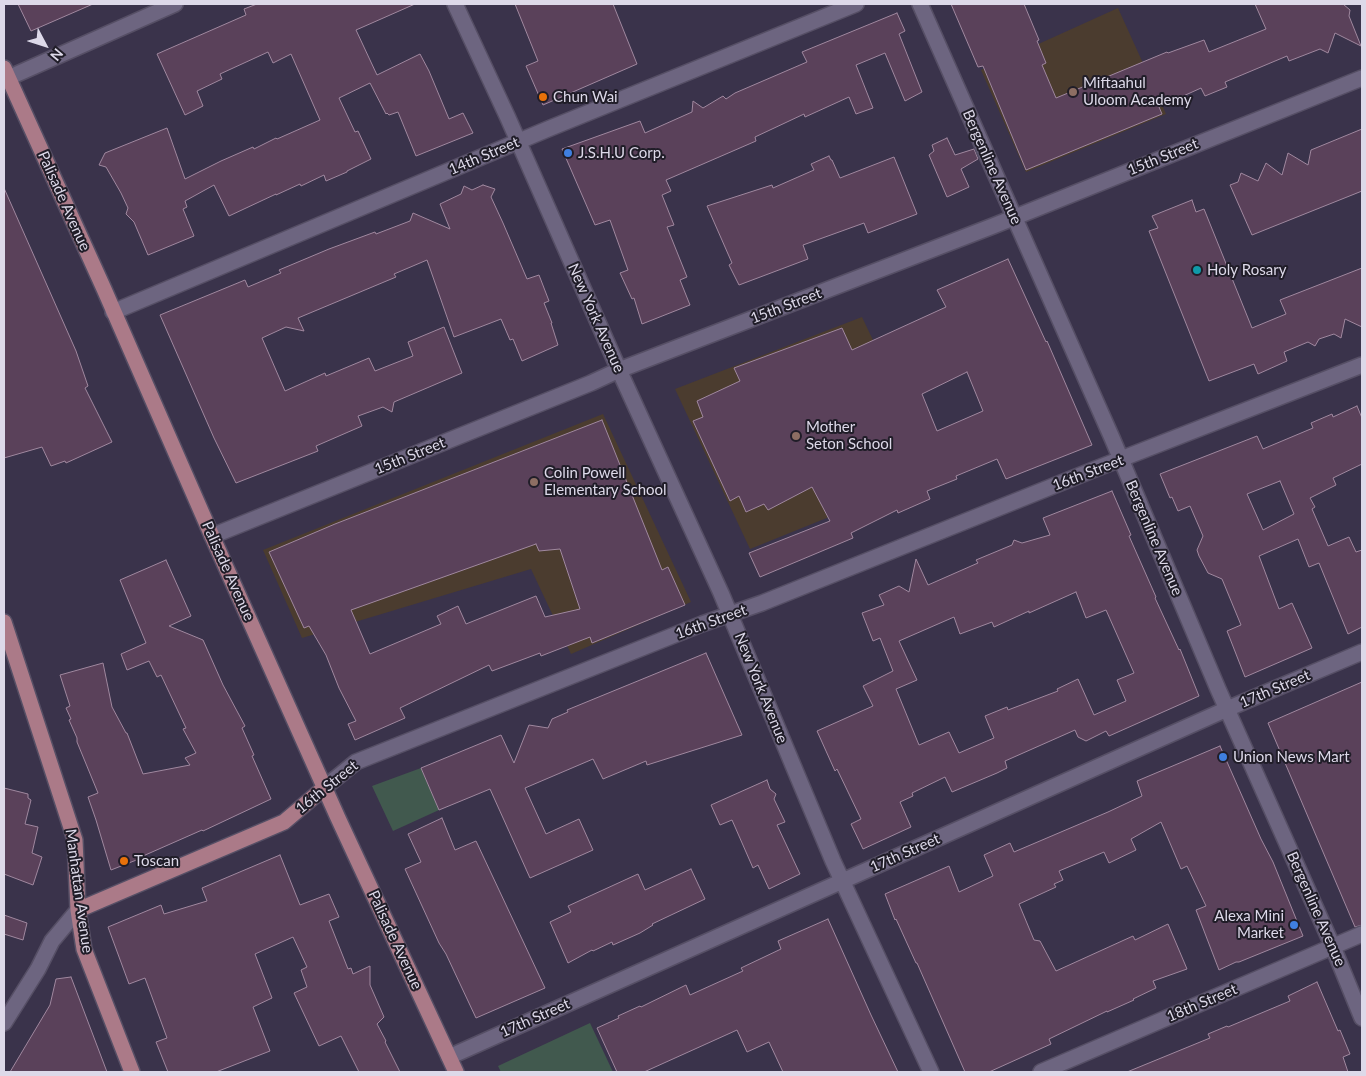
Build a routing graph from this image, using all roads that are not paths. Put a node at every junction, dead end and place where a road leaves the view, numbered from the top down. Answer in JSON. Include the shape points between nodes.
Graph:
{"nodes":[{"id":1,"x":174,"y":4,"type":"edge"},
{"id":2,"x":455,"y":4,"type":"edge"},
{"id":3,"x":856,"y":4,"type":"edge"},
{"id":4,"x":920,"y":4,"type":"edge"},
{"id":5,"x":6,"y":73,"type":"edge"},
{"id":6,"x":1362,"y":78,"type":"edge"},
{"id":7,"x":518,"y":142,"type":"junction"},
{"id":8,"x":1014,"y":217,"type":"junction"},
{"id":9,"x":113,"y":312,"type":"junction"},
{"id":10,"x":1362,"y":365,"type":"edge"},
{"id":11,"x":619,"y":370,"type":"junction"},
{"id":12,"x":1121,"y":460,"type":"junction"},
{"id":13,"x":212,"y":536,"type":"junction"},
{"id":14,"x":730,"y":614,"type":"junction"},
{"id":15,"x":4,"y":622,"type":"edge"},
{"id":16,"x":1362,"y":652,"type":"edge"},
{"id":17,"x":1227,"y":709,"type":"junction"},
{"id":18,"x":324,"y":788,"type":"junction"},
{"id":19,"x":842,"y":881,"type":"junction"},
{"id":20,"x":78,"y":910,"type":"junction"},
{"id":21,"x":1362,"y":934,"type":"edge"},
{"id":22,"x":1333,"y":946,"type":"junction"},
{"id":23,"x":1362,"y":1018,"type":"edge"},
{"id":24,"x":4,"y":1023,"type":"edge"},
{"id":25,"x":449,"y":1057,"type":"junction"},
{"id":26,"x":132,"y":1072,"type":"edge"},
{"id":27,"x":456,"y":1072,"type":"edge"},
{"id":28,"x":930,"y":1072,"type":"edge"},
{"id":29,"x":1041,"y":1072,"type":"edge"}],
"edges":[{"from":1,"to":5,"type":"street"},
{"from":2,"to":7,"type":"street","name":"New York Avenue"},
{"from":3,"to":7,"type":"street","name":"14th Street"},
{"from":4,"to":8,"type":"street","name":"Bergenline Avenue"},
{"from":5,"to":9,"type":"main road","name":"Palisade Avenue"},
{"from":6,"to":8,"type":"street","name":"15th Street"},
{"from":7,"to":9,"type":"street","name":"14th Street"},
{"from":7,"to":11,"type":"street","name":"New York Avenue"},
{"from":8,"to":11,"type":"street","name":"15th Street"},
{"from":8,"to":12,"type":"street","name":"Bergenline Avenue"},
{"from":9,"to":13,"type":"main road","name":"Palisade Avenue"},
{"from":10,"to":12,"type":"street","name":"16th Street"},
{"from":11,"to":13,"type":"street","name":"15th Street"},
{"from":11,"to":14,"type":"street","name":"New York Avenue"},
{"from":12,"to":14,"type":"street","name":"16th Street"},
{"from":12,"to":17,"type":"street","name":"Bergenline Avenue"},
{"from":13,"to":18,"type":"main road","name":"Palisade Avenue"},
{"from":14,"to":18,"type":"street","name":"16th Street","via":[[356,762]]},
{"from":14,"to":19,"type":"street","name":"New York Avenue"},
{"from":15,"to":20,"type":"main road","name":"Manhattan Avenue","via":[[75,840]]},
{"from":16,"to":17,"type":"street","name":"17th Street"},
{"from":17,"to":19,"type":"street","name":"17th Street"},
{"from":17,"to":22,"type":"street","name":"Bergenline Avenue"},
{"from":18,"to":20,"type":"main road","name":"16th Street","via":[[284,822]]},
{"from":18,"to":25,"type":"main road","name":"Palisade Avenue"},
{"from":19,"to":25,"type":"street","name":"17th Street"},
{"from":19,"to":28,"type":"street","name":"New York Avenue"},
{"from":20,"to":24,"type":"street","via":[[52,941]]},
{"from":20,"to":26,"type":"main road","name":"Manhattan Avenue","via":[[84,950]]},
{"from":21,"to":22,"type":"street","name":"18th Street"},
{"from":22,"to":23,"type":"street","name":"Bergenline Avenue"},
{"from":22,"to":29,"type":"street","name":"18th Street"},
{"from":25,"to":27,"type":"main road","name":"Palisade Avenue"}]}
